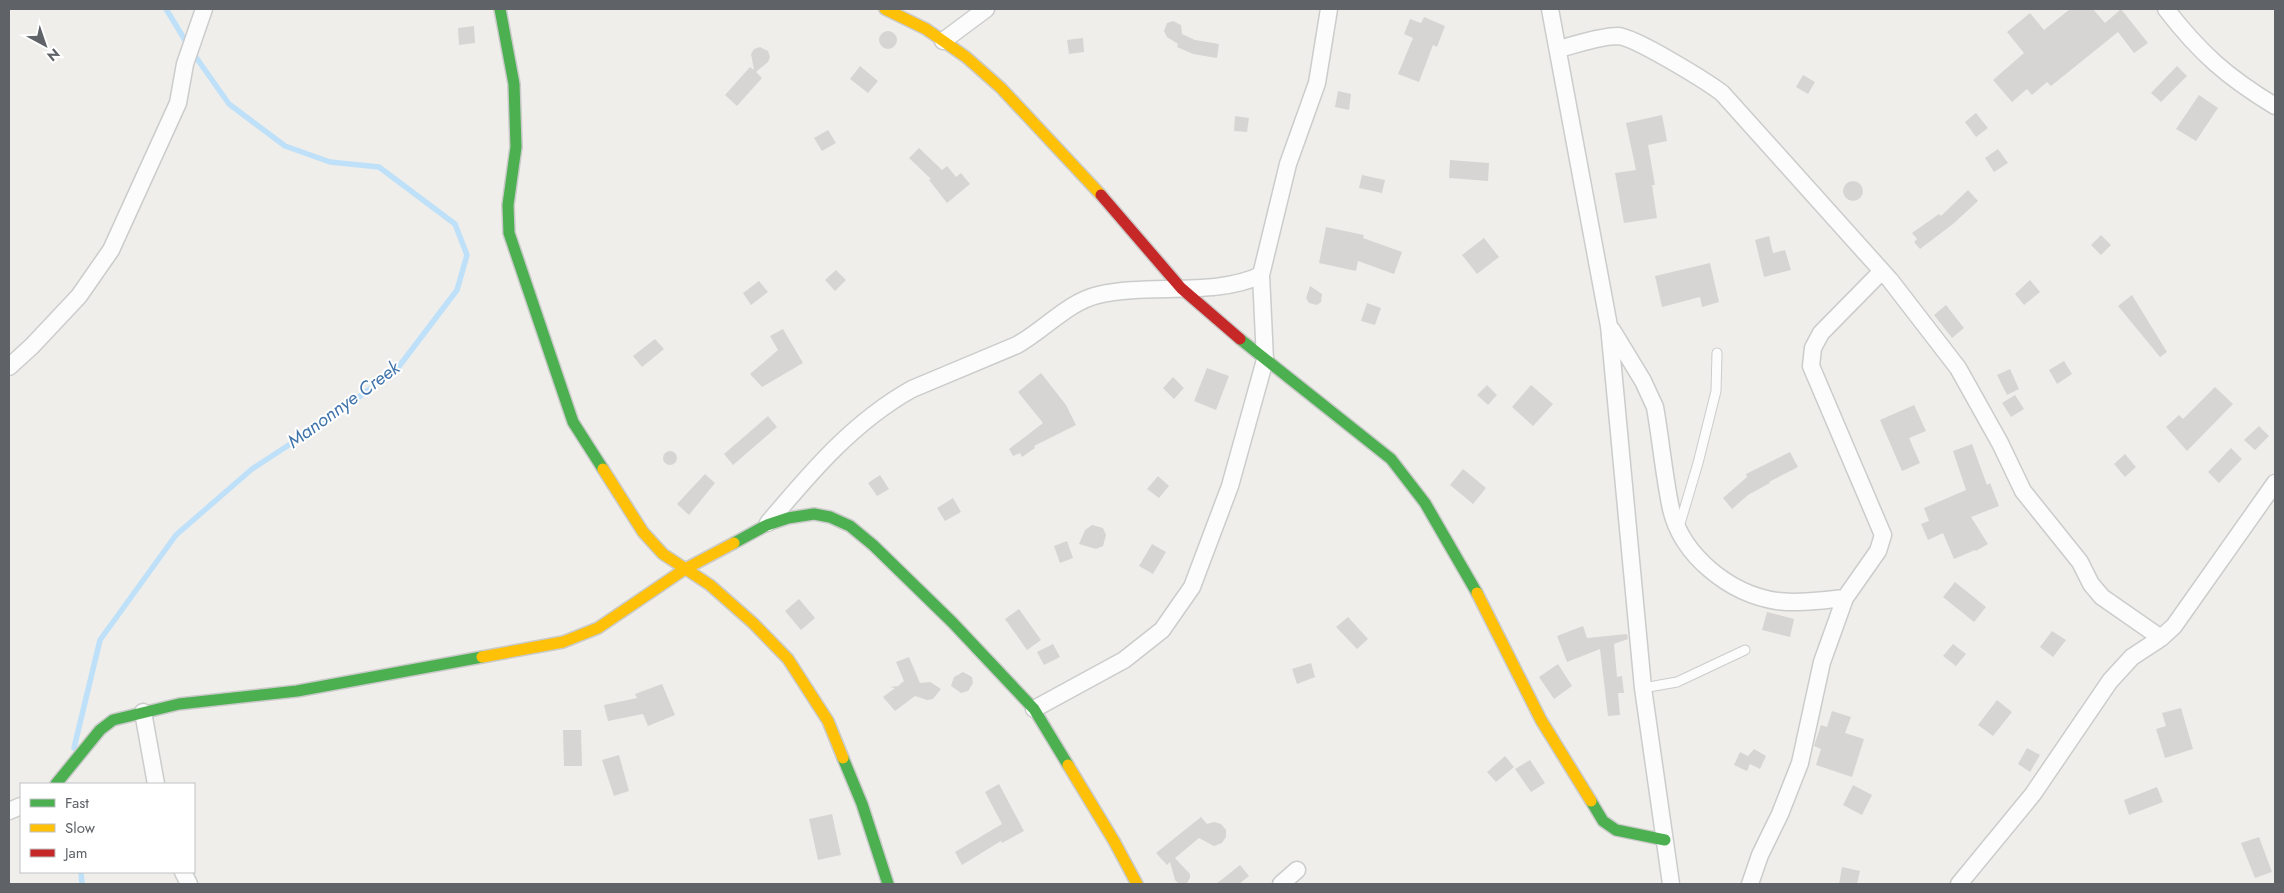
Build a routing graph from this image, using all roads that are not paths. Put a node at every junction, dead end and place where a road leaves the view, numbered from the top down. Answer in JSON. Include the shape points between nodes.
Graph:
{"nodes":[{"id":1,"x":204,"y":9,"type":"edge"},
{"id":2,"x":500,"y":9,"type":"edge"},
{"id":3,"x":885,"y":9,"type":"edge"},
{"id":4,"x":986,"y":9,"type":"edge"},
{"id":5,"x":1329,"y":9,"type":"edge"},
{"id":6,"x":1550,"y":9,"type":"edge"},
{"id":7,"x":2166,"y":9,"type":"edge"},
{"id":8,"x":943,"y":41,"type":"junction"},
{"id":9,"x":1558,"y":49,"type":"junction"},
{"id":10,"x":2275,"y":106,"type":"edge"},
{"id":11,"x":1882,"y":271,"type":"junction"},
{"id":12,"x":1261,"y":275,"type":"junction"},
{"id":13,"x":1181,"y":288,"type":"junction"},
{"id":14,"x":1609,"y":326,"type":"junction"},
{"id":15,"x":1717,"y":353,"type":"dead end"},
{"id":16,"x":1265,"y":360,"type":"junction"},
{"id":17,"x":9,"y":367,"type":"edge"},
{"id":18,"x":2275,"y":483,"type":"edge"},
{"id":19,"x":767,"y":525,"type":"junction"},
{"id":20,"x":1678,"y":527,"type":"junction"},
{"id":21,"x":685,"y":569,"type":"junction"},
{"id":22,"x":1846,"y":598,"type":"junction"},
{"id":23,"x":2161,"y":638,"type":"junction"},
{"id":24,"x":1745,"y":650,"type":"dead end"},
{"id":25,"x":1643,"y":688,"type":"junction"},
{"id":26,"x":1034,"y":709,"type":"junction"},
{"id":27,"x":143,"y":712,"type":"junction"},
{"id":28,"x":57,"y":783,"type":"edge"},
{"id":29,"x":156,"y":783,"type":"edge"},
{"id":30,"x":1665,"y":840,"type":"junction"},
{"id":31,"x":1297,"y":870,"type":"dead end"},
{"id":32,"x":888,"y":884,"type":"edge"},
{"id":33,"x":1137,"y":884,"type":"edge"},
{"id":34,"x":1281,"y":884,"type":"edge"},
{"id":35,"x":1671,"y":884,"type":"edge"},
{"id":36,"x":1750,"y":884,"type":"edge"},
{"id":37,"x":1959,"y":884,"type":"edge"}],
"edges":[{"from":1,"to":17,"type":"street","via":[[185,64],[178,103],[111,250],[79,296]]},
{"from":2,"to":21,"type":"street","via":[[514,84],[516,147],[508,205],[509,233],[574,422],[643,532],[664,554]]},
{"from":3,"to":8,"type":"street","via":[[926,28]]},
{"from":4,"to":8,"type":"street"},
{"from":5,"to":12,"type":"street","via":[[1317,83],[1288,164]]},
{"from":6,"to":9,"type":"street"},
{"from":7,"to":10,"type":"street","via":[[2209,60]]},
{"from":8,"to":13,"type":"street","via":[[1001,88],[1085,177]]},
{"from":9,"to":11,"type":"street","via":[[1608,37],[1628,38],[1710,84],[1734,106]]},
{"from":9,"to":14,"type":"street"},
{"from":11,"to":22,"type":"street","via":[[1821,333],[1812,348],[1811,366],[1883,535],[1878,551]]},
{"from":11,"to":23,"type":"street","via":[[1958,368],[2000,443],[2022,491],[2080,562],[2092,584],[2102,597]]},
{"from":12,"to":13,"type":"street","via":[[1241,284]]},
{"from":12,"to":16,"type":"street"},
{"from":13,"to":16,"type":"street"},
{"from":13,"to":19,"type":"street","via":[[1096,296],[1072,307],[1017,346],[896,398],[834,447]]},
{"from":14,"to":20,"type":"street","via":[[1655,407],[1672,510]]},
{"from":14,"to":25,"type":"street"},
{"from":15,"to":20,"type":"lane","via":[[1716,391]]},
{"from":16,"to":26,"type":"street","via":[[1230,486],[1192,587],[1162,630],[1124,660]]},
{"from":16,"to":30,"type":"street","via":[[1391,459],[1425,503],[1483,604],[1541,720],[1602,821],[1616,830]]},
{"from":18,"to":23,"type":"street","via":[[2174,626]]},
{"from":19,"to":21,"type":"street"},
{"from":19,"to":26,"type":"street","via":[[814,514],[850,526],[952,622]]},
{"from":20,"to":22,"type":"street","via":[[1702,563],[1714,574],[1746,590],[1775,600],[1798,602]]},
{"from":21,"to":27,"type":"street","via":[[598,628],[564,642],[297,692],[178,704]]},
{"from":21,"to":32,"type":"street","via":[[710,585],[753,623],[788,659],[818,705],[828,721],[862,804]]},
{"from":22,"to":36,"type":"street","via":[[1822,662],[1800,763]]},
{"from":23,"to":37,"type":"street","via":[[2132,657],[2114,675],[2033,794]]},
{"from":24,"to":25,"type":"lane","via":[[1677,682]]},
{"from":25,"to":30,"type":"street"},
{"from":26,"to":33,"type":"street"},
{"from":27,"to":28,"type":"street","via":[[113,720],[100,730]]},
{"from":27,"to":29,"type":"street"},
{"from":30,"to":35,"type":"street"},
{"from":31,"to":34,"type":"street"}]}
